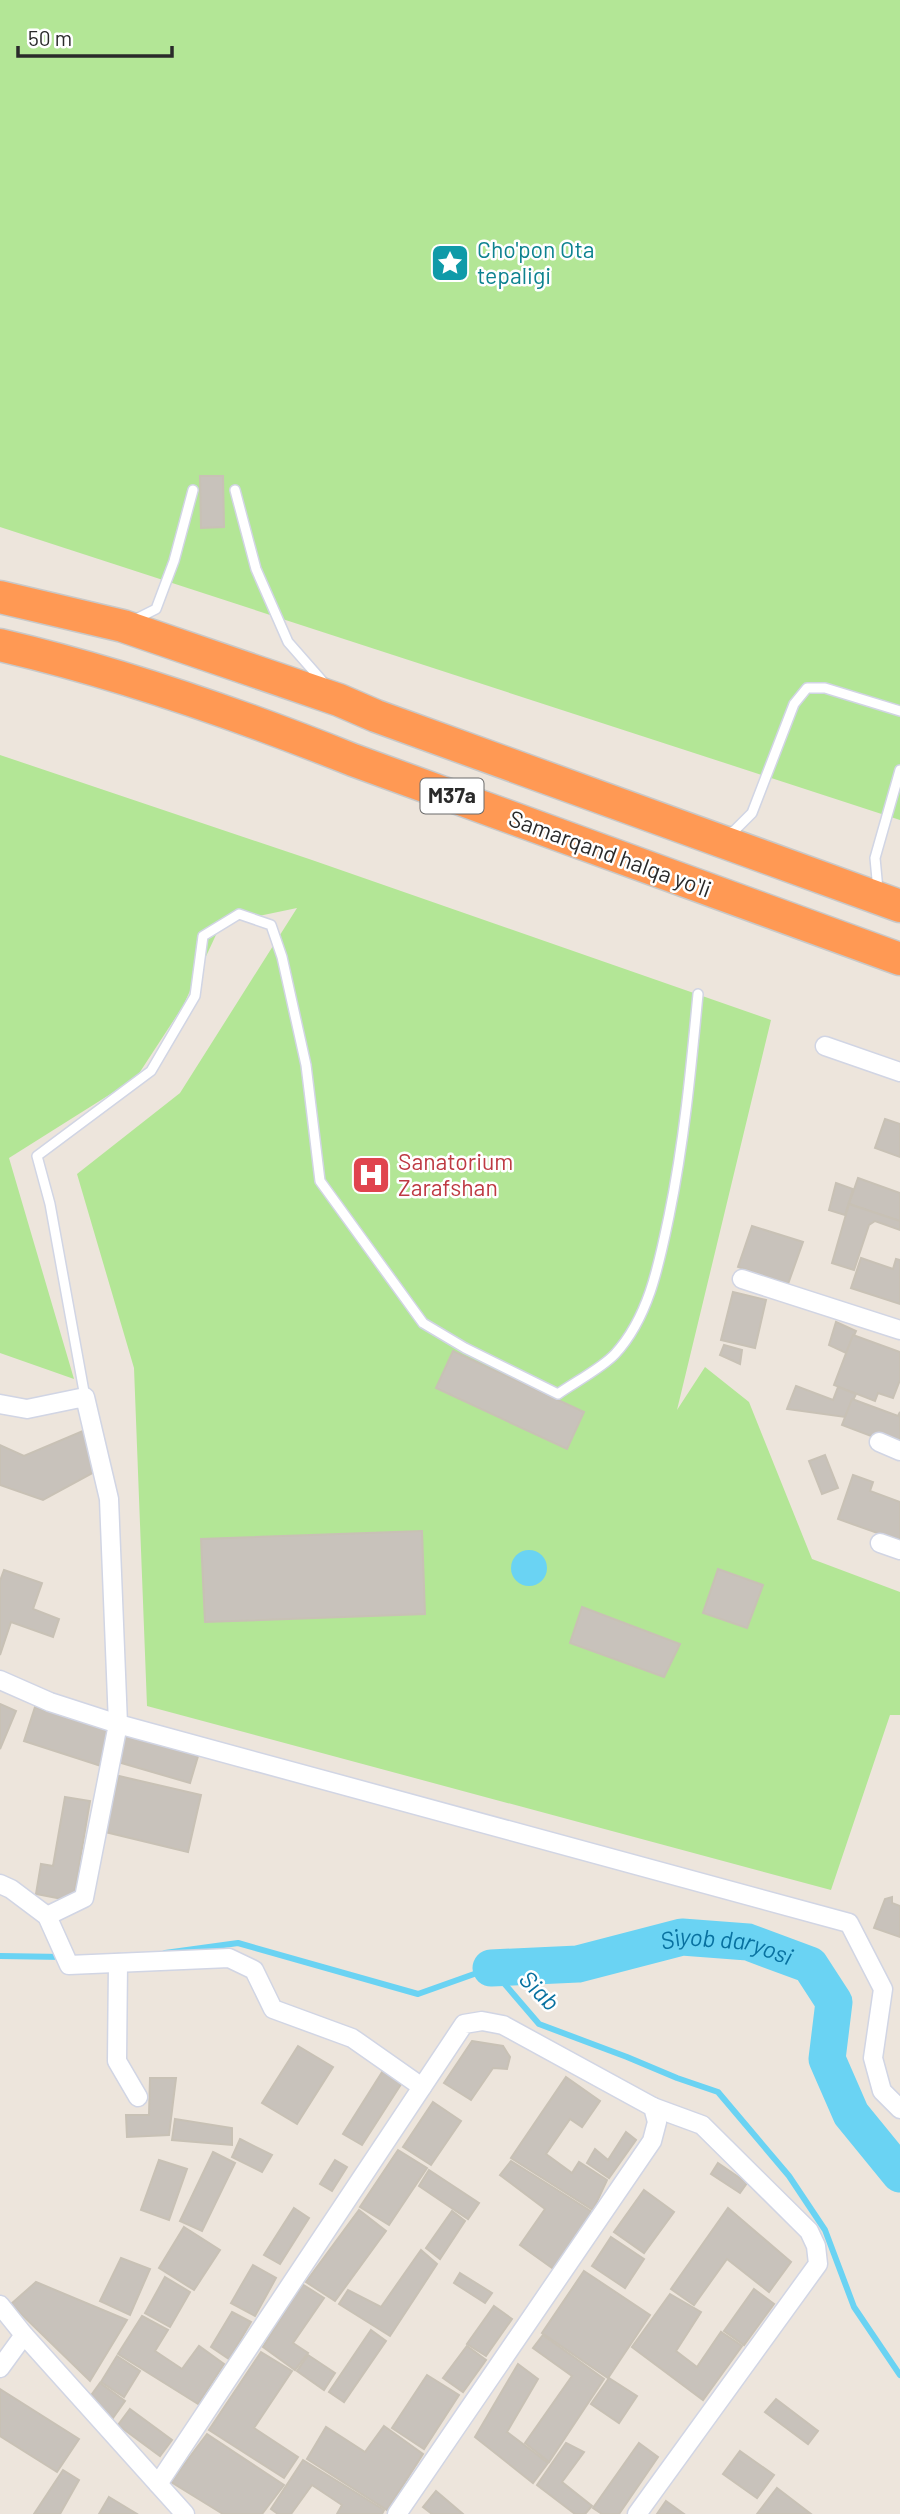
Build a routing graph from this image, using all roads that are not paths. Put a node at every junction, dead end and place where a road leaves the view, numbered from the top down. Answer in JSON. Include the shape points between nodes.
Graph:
{"nodes":[{"id":1,"x":193,"y":490,"type":"dead end"},
{"id":2,"x":235,"y":490,"type":"dead end"},
{"id":3,"x":0,"y":597,"type":"edge"},
{"id":4,"x":123,"y":626,"type":"junction"},
{"id":5,"x":0,"y":645,"type":"edge"},
{"id":6,"x":339,"y":700,"type":"junction"},
{"id":7,"x":900,"y":711,"type":"edge"},
{"id":8,"x":376,"y":716,"type":"junction"},
{"id":9,"x":353,"y":760,"type":"junction"},
{"id":10,"x":900,"y":770,"type":"edge"},
{"id":11,"x":713,"y":839,"type":"junction"},
{"id":12,"x":889,"y":902,"type":"edge"},
{"id":13,"x":900,"y":959,"type":"edge"},
{"id":14,"x":698,"y":994,"type":"dead end"},
{"id":15,"x":825,"y":1046,"type":"dead end"},
{"id":16,"x":900,"y":1072,"type":"edge"},
{"id":17,"x":742,"y":1279,"type":"dead end"},
{"id":18,"x":900,"y":1329,"type":"edge"},
{"id":19,"x":85,"y":1397,"type":"junction"},
{"id":20,"x":0,"y":1404,"type":"edge"},
{"id":21,"x":879,"y":1442,"type":"dead end"},
{"id":22,"x":900,"y":1451,"type":"edge"},
{"id":23,"x":880,"y":1543,"type":"dead end"},
{"id":24,"x":900,"y":1550,"type":"edge"},
{"id":25,"x":0,"y":1680,"type":"edge"},
{"id":26,"x":118,"y":1724,"type":"junction"},
{"id":27,"x":0,"y":1884,"type":"edge"},
{"id":28,"x":47,"y":1916,"type":"junction"},
{"id":29,"x":118,"y":1964,"type":"junction"},
{"id":30,"x":892,"y":1988,"type":"edge"},
{"id":31,"x":422,"y":2087,"type":"junction"},
{"id":32,"x":138,"y":2097,"type":"dead end"},
{"id":33,"x":653,"y":2107,"type":"junction"},
{"id":34,"x":900,"y":2109,"type":"edge"},
{"id":35,"x":0,"y":2305,"type":"edge"},
{"id":36,"x":24,"y":2335,"type":"junction"},
{"id":37,"x":0,"y":2368,"type":"edge"},
{"id":38,"x":158,"y":2484,"type":"junction"},
{"id":39,"x":177,"y":2512,"type":"edge"},
{"id":40,"x":397,"y":2514,"type":"edge"},
{"id":41,"x":637,"y":2514,"type":"edge"}],
"edges":[{"from":1,"to":4,"type":"lane","via":[[156,609]]},
{"from":2,"to":6,"type":"lane","via":[[257,569],[288,642]]},
{"from":3,"to":4,"type":"highway","number":"M37a"},
{"from":4,"to":6,"type":"highway","number":"M37a"},
{"from":5,"to":9,"type":"highway","name":"Samarqand halqa yoʻli","number":"M37a","via":[[72,662],[265,725]]},
{"from":6,"to":8,"type":"highway","number":"M37a"},
{"from":7,"to":11,"type":"lane","via":[[825,688],[807,688],[794,704],[752,813],[735,830]]},
{"from":8,"to":9,"type":"highway","via":[[388,730],[388,747],[375,761]]},
{"from":8,"to":11,"type":"highway","number":"M37a"},
{"from":9,"to":13,"type":"highway","name":"Samarqand halqa yoʻli","number":"M37a"},
{"from":10,"to":12,"type":"lane","via":[[875,858]]},
{"from":11,"to":12,"type":"highway","number":"M37a"},
{"from":14,"to":19,"type":"lane","via":[[678,1170],[660,1259],[642,1316],[614,1355],[558,1394],[423,1323],[320,1181],[306,1065],[271,925],[239,914],[203,936],[195,996],[151,1071],[37,1156]]},
{"from":15,"to":16,"type":"street"},
{"from":17,"to":18,"type":"street"},
{"from":19,"to":20,"type":"street","via":[[27,1409]]},
{"from":19,"to":26,"type":"street","via":[[109,1499]]},
{"from":21,"to":22,"type":"street"},
{"from":23,"to":24,"type":"street"},
{"from":25,"to":26,"type":"street"},
{"from":26,"to":28,"type":"street","via":[[84,1898]]},
{"from":26,"to":30,"type":"street","via":[[849,1923]]},
{"from":27,"to":28,"type":"street"},
{"from":28,"to":29,"type":"street","via":[[69,1965]]},
{"from":29,"to":31,"type":"street","via":[[229,1958],[254,1970],[273,2009],[352,2038]]},
{"from":29,"to":32,"type":"street","via":[[117,2061]]},
{"from":30,"to":34,"type":"street","via":[[873,2058],[882,2091]]},
{"from":31,"to":33,"type":"street","via":[[464,2024],[482,2021],[503,2025]]},
{"from":31,"to":38,"type":"street"},
{"from":33,"to":40,"type":"street","via":[[657,2122],[652,2141]]},
{"from":33,"to":41,"type":"street","via":[[702,2125],[809,2231],[818,2264]]},
{"from":35,"to":36,"type":"street"},
{"from":36,"to":37,"type":"street"},
{"from":36,"to":38,"type":"street"},
{"from":38,"to":39,"type":"street"}]}
